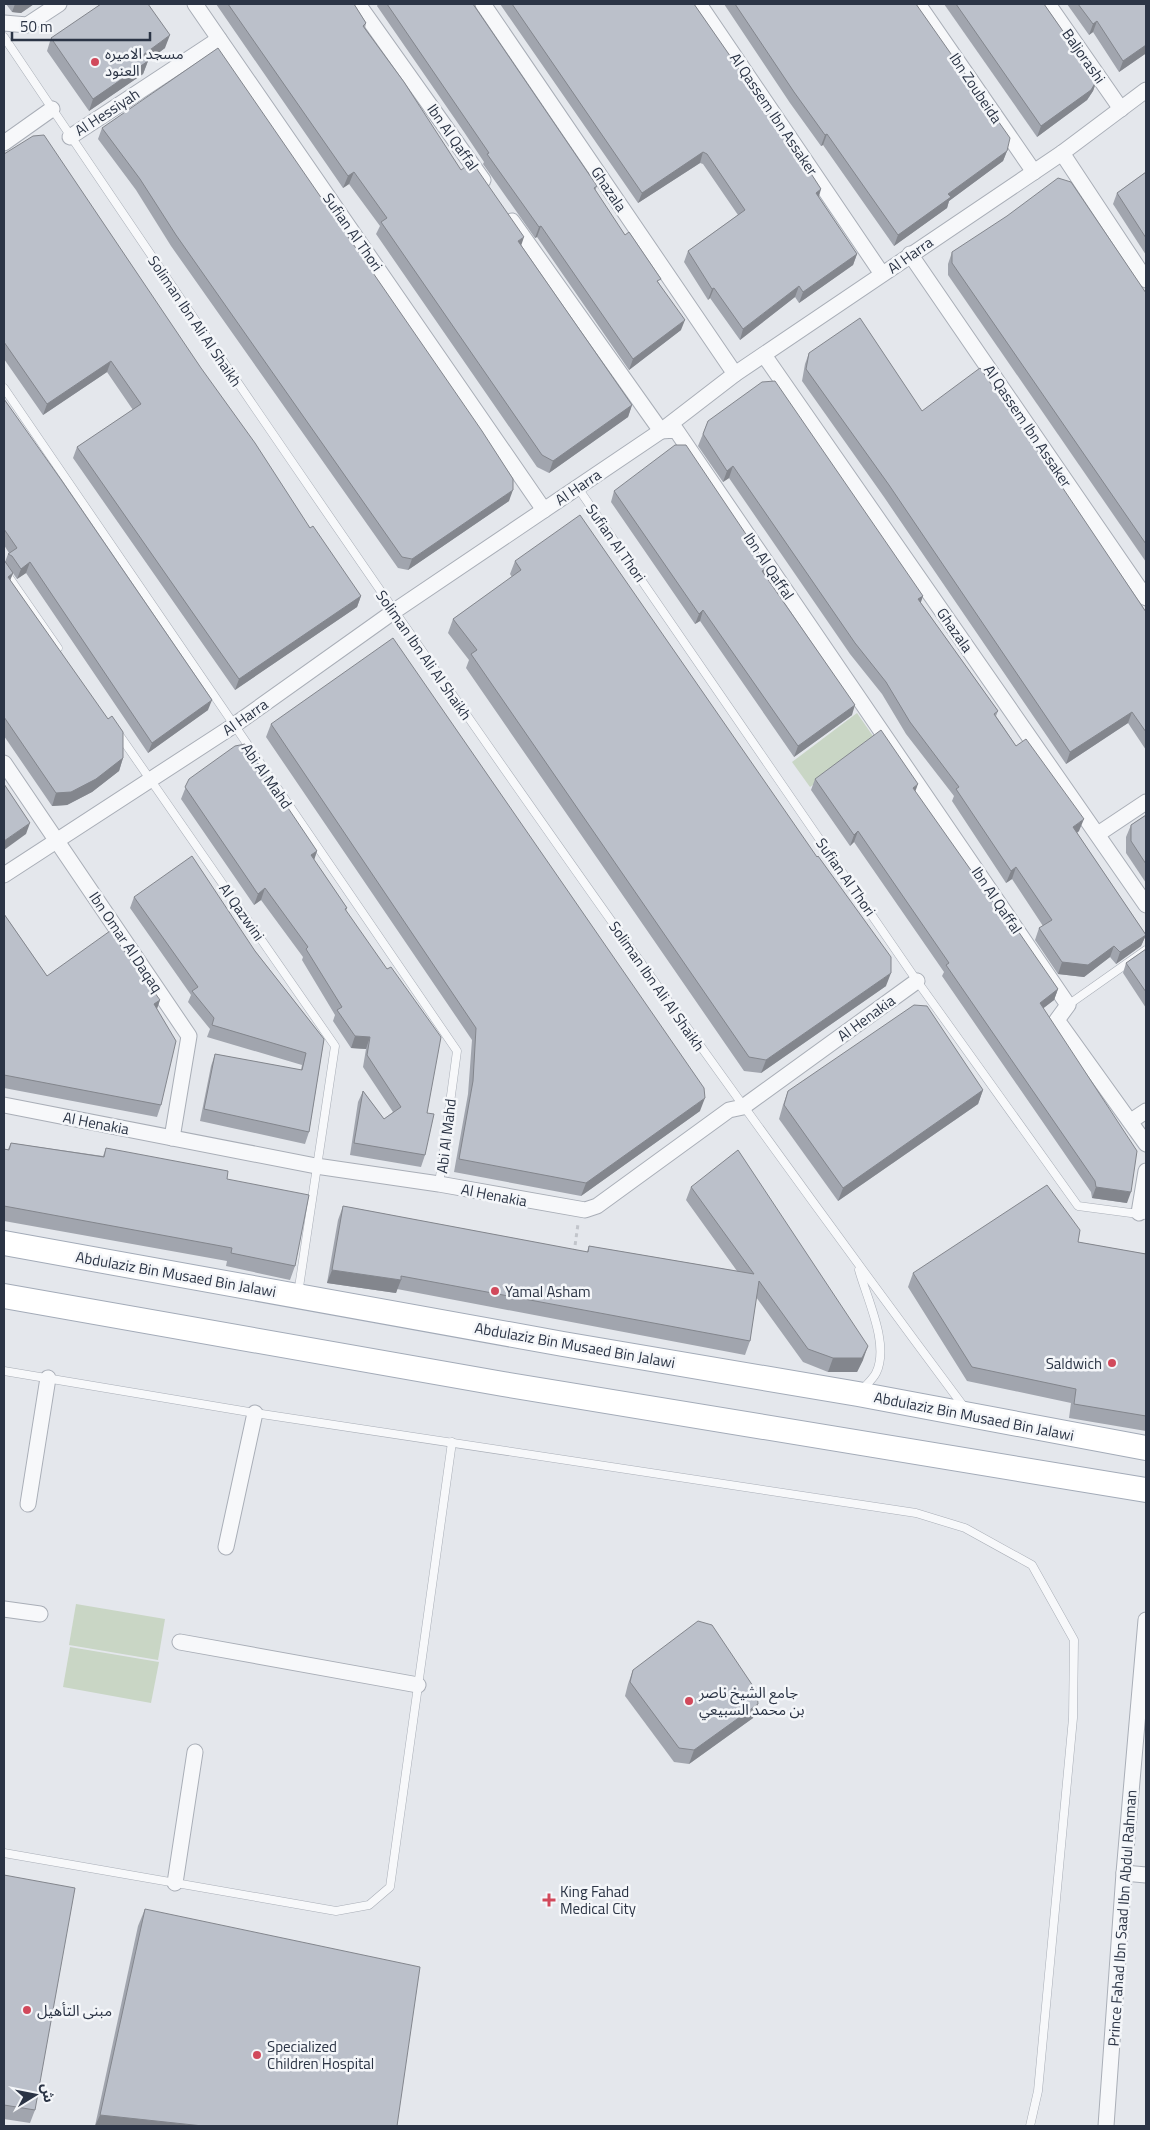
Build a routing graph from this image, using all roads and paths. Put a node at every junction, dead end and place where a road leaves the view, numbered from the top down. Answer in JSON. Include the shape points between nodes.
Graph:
{"nodes":[{"id":1,"x":59,"y":4,"type":"edge"},
{"id":2,"x":195,"y":4,"type":"edge"},
{"id":3,"x":358,"y":4,"type":"edge"},
{"id":4,"x":483,"y":4,"type":"edge"},
{"id":5,"x":699,"y":4,"type":"edge"},
{"id":6,"x":918,"y":4,"type":"edge"},
{"id":7,"x":1048,"y":4,"type":"edge"},
{"id":8,"x":4,"y":23,"type":"edge"},
{"id":9,"x":4,"y":37,"type":"edge"},
{"id":10,"x":219,"y":38,"type":"junction"},
{"id":11,"x":1146,"y":92,"type":"edge"},
{"id":12,"x":52,"y":109,"type":"junction"},
{"id":13,"x":1121,"y":109,"type":"junction"},
{"id":14,"x":70,"y":137,"type":"junction"},
{"id":15,"x":4,"y":143,"type":"edge"},
{"id":16,"x":1062,"y":153,"type":"junction"},
{"id":17,"x":1034,"y":172,"type":"junction"},
{"id":18,"x":489,"y":189,"type":"edge"},
{"id":19,"x":501,"y":205,"type":"edge"},
{"id":20,"x":910,"y":254,"type":"junction"},
{"id":21,"x":882,"y":274,"type":"junction"},
{"id":22,"x":1146,"y":280,"type":"edge"},
{"id":23,"x":764,"y":355,"type":"junction"},
{"id":24,"x":735,"y":374,"type":"junction"},
{"id":25,"x":4,"y":388,"type":"edge"},
{"id":26,"x":660,"y":431,"type":"junction"},
{"id":27,"x":578,"y":488,"type":"junction"},
{"id":28,"x":544,"y":510,"type":"junction"},
{"id":29,"x":4,"y":570,"type":"edge"},
{"id":30,"x":1146,"y":598,"type":"edge"},
{"id":31,"x":393,"y":612,"type":"junction"},
{"id":32,"x":66,"y":658,"type":"edge"},
{"id":33,"x":110,"y":723,"type":"edge"},
{"id":34,"x":233,"y":726,"type":"junction"},
{"id":35,"x":4,"y":763,"type":"edge"},
{"id":36,"x":150,"y":779,"type":"junction"},
{"id":37,"x":1146,"y":802,"type":"edge"},
{"id":38,"x":1098,"y":834,"type":"junction"},
{"id":39,"x":57,"y":840,"type":"junction"},
{"id":40,"x":4,"y":875,"type":"edge"},
{"id":41,"x":1146,"y":905,"type":"edge"},
{"id":42,"x":1146,"y":950,"type":"edge"},
{"id":43,"x":917,"y":981,"type":"junction"},
{"id":44,"x":1068,"y":1005,"type":"junction"},
{"id":45,"x":4,"y":1105,"type":"edge"},
{"id":46,"x":744,"y":1107,"type":"junction"},
{"id":47,"x":1146,"y":1111,"type":"edge"},
{"id":48,"x":1132,"y":1121,"type":"junction"},
{"id":49,"x":172,"y":1138,"type":"junction"},
{"id":50,"x":1146,"y":1144,"type":"edge"},
{"id":51,"x":316,"y":1166,"type":"junction"},
{"id":52,"x":1146,"y":1171,"type":"edge"},
{"id":53,"x":439,"y":1184,"type":"junction"},
{"id":54,"x":580,"y":1211,"type":"junction"},
{"id":55,"x":1143,"y":1214,"type":"edge"},
{"id":56,"x":4,"y":1243,"type":"edge"},
{"id":57,"x":574,"y":1258,"type":"edge"},
{"id":58,"x":856,"y":1263,"type":"junction"},
{"id":59,"x":4,"y":1296,"type":"edge"},
{"id":60,"x":297,"y":1296,"type":"junction"},
{"id":61,"x":4,"y":1371,"type":"edge"},
{"id":62,"x":48,"y":1378,"type":"junction"},
{"id":63,"x":858,"y":1394,"type":"junction"},
{"id":64,"x":255,"y":1413,"type":"junction"},
{"id":65,"x":968,"y":1414,"type":"junction"},
{"id":66,"x":452,"y":1442,"type":"junction"},
{"id":67,"x":1146,"y":1448,"type":"edge"},
{"id":68,"x":1146,"y":1490,"type":"edge"},
{"id":69,"x":28,"y":1504,"type":"dead end"},
{"id":70,"x":226,"y":1547,"type":"dead end"},
{"id":71,"x":4,"y":1609,"type":"edge"},
{"id":72,"x":40,"y":1614,"type":"dead end"},
{"id":73,"x":1146,"y":1620,"type":"edge"},
{"id":74,"x":180,"y":1642,"type":"dead end"},
{"id":75,"x":418,"y":1685,"type":"junction"},
{"id":76,"x":195,"y":1752,"type":"dead end"},
{"id":77,"x":4,"y":1853,"type":"edge"},
{"id":78,"x":1124,"y":1872,"type":"junction"},
{"id":79,"x":1146,"y":1874,"type":"edge"},
{"id":80,"x":175,"y":1883,"type":"junction"},
{"id":81,"x":1030,"y":2126,"type":"edge"},
{"id":82,"x":1106,"y":2126,"type":"edge"}],
"edges":[{"from":1,"to":8,"type":"street","via":[[27,25]]},
{"from":2,"to":10,"type":"street","name":"Sufian Al Thori"},
{"from":3,"to":18,"type":"street","name":"Ibn Al Qaffal"},
{"from":4,"to":24,"type":"street","name":"Ghazala"},
{"from":5,"to":21,"type":"street","name":"Al Qassem Ibn Assaker"},
{"from":6,"to":17,"type":"street","name":"Ibn Zoubeida"},
{"from":7,"to":13,"type":"street","name":"Baljorashi"},
{"from":9,"to":12,"type":"lane","name":"Soliman Ibn Ali Al Shaikh"},
{"from":10,"to":14,"type":"street","name":"Al Hessiyah"},
{"from":10,"to":28,"type":"street","name":"Sufian Al Thori"},
{"from":11,"to":13,"type":"street","name":"Al Harra"},
{"from":12,"to":14,"type":"lane","name":"Soliman Ibn Ali Al Shaikh"},
{"from":12,"to":15,"type":"street"},
{"from":13,"to":16,"type":"street","name":"Al Harra"},
{"from":14,"to":31,"type":"lane","name":"Soliman Ibn Ali Al Shaikh"},
{"from":16,"to":17,"type":"street","name":"Al Harra"},
{"from":16,"to":22,"type":"street"},
{"from":17,"to":20,"type":"street","name":"Al Harra"},
{"from":19,"to":26,"type":"street"},
{"from":20,"to":21,"type":"street","name":"Al Harra"},
{"from":20,"to":30,"type":"street","name":"Al Qassem Ibn Assaker"},
{"from":21,"to":23,"type":"street","name":"Al Harra"},
{"from":23,"to":24,"type":"street","name":"Al Harra"},
{"from":23,"to":38,"type":"street","name":"Ghazala"},
{"from":24,"to":26,"type":"street","name":"Al Harra"},
{"from":25,"to":34,"type":"lane","name":"Abi Al Mahd"},
{"from":26,"to":27,"type":"street","name":"Al Harra"},
{"from":26,"to":44,"type":"street","name":"Ibn Al Qaffal","via":[[676,430]]},
{"from":27,"to":28,"type":"street","name":"Al Harra"},
{"from":27,"to":43,"type":"lane","name":"Sufian Al Thori"},
{"from":28,"to":31,"type":"street","name":"Al Harra"},
{"from":29,"to":32,"type":"lane"},
{"from":31,"to":34,"type":"street","name":"Al Harra"},
{"from":31,"to":46,"type":"lane","name":"Soliman Ibn Ali Al Shaikh"},
{"from":33,"to":36,"type":"lane","name":"Al Qazwini"},
{"from":34,"to":36,"type":"street","name":"Al Harra"},
{"from":34,"to":53,"type":"lane","name":"Abi Al Mahd","via":[[456,1051]]},
{"from":35,"to":39,"type":"street","name":"Ibn Omar Al Daqaq"},
{"from":36,"to":39,"type":"street","name":"Al Harra"},
{"from":36,"to":51,"type":"lane","name":"Al Qazwini","via":[[335,1046]]},
{"from":37,"to":38,"type":"street"},
{"from":38,"to":41,"type":"street","name":"Ghazala"},
{"from":39,"to":40,"type":"street","name":"Al Harra"},
{"from":39,"to":49,"type":"street","name":"Ibn Omar Al Daqaq","via":[[189,1036]]},
{"from":42,"to":44,"type":"lane"},
{"from":43,"to":46,"type":"street","name":"Al Henakia"},
{"from":43,"to":55,"type":"lane","name":"Sufian Al Thori","via":[[1078,1206]]},
{"from":44,"to":48,"type":"street","via":[[1057,1020]]},
{"from":45,"to":49,"type":"street","name":"Al Henakia"},
{"from":46,"to":54,"type":"street","name":"Al Henakia","via":[[729,1110],[597,1206]]},
{"from":46,"to":58,"type":"lane","name":"Soliman Ibn Ali Al Shaikh"},
{"from":47,"to":48,"type":"street"},
{"from":48,"to":50,"type":"street"},
{"from":49,"to":51,"type":"street","name":"Al Henakia"},
{"from":51,"to":53,"type":"street","name":"Al Henakia"},
{"from":51,"to":60,"type":"lane","name":"Al Qazwini"},
{"from":52,"to":55,"type":"street"},
{"from":53,"to":54,"type":"street","name":"Al Henakia"},
{"from":54,"to":57,"type":"path"},
{"from":56,"to":60,"type":"main road","name":"Abdulaziz Bin Musaed Bin Jalawi"},
{"from":58,"to":63,"type":"lane","name":"Soliman Ibn Ali Al Shaikh","via":[[882,1341],[876,1374]]},
{"from":58,"to":65,"type":"lane","name":"Soliman Ibn Ali Al Shaikh"},
{"from":59,"to":68,"type":"main road","via":[[494,1383]]},
{"from":60,"to":63,"type":"main road","name":"Abdulaziz Bin Musaed Bin Jalawi"},
{"from":61,"to":62,"type":"lane"},
{"from":62,"to":64,"type":"lane"},
{"from":62,"to":69,"type":"street"},
{"from":63,"to":65,"type":"main road","name":"Abdulaziz Bin Musaed Bin Jalawi"},
{"from":64,"to":66,"type":"lane"},
{"from":64,"to":70,"type":"street"},
{"from":65,"to":67,"type":"main road","name":"Abdulaziz Bin Musaed Bin Jalawi"},
{"from":66,"to":75,"type":"lane"},
{"from":66,"to":81,"type":"lane","via":[[916,1512],[965,1528],[1032,1565],[1074,1640],[1072,1728],[1038,2091]]},
{"from":71,"to":72,"type":"street"},
{"from":73,"to":78,"type":"street","name":"Prince Fahad Ibn Saad Ibn Abdul Rahman"},
{"from":74,"to":75,"type":"street"},
{"from":75,"to":80,"type":"lane","via":[[390,1887],[369,1906],[336,1911]]},
{"from":76,"to":80,"type":"street"},
{"from":77,"to":80,"type":"lane"},
{"from":78,"to":79,"type":"street"},
{"from":78,"to":82,"type":"street","name":"Prince Fahad Ibn Saad Ibn Abdul Rahman"}]}
